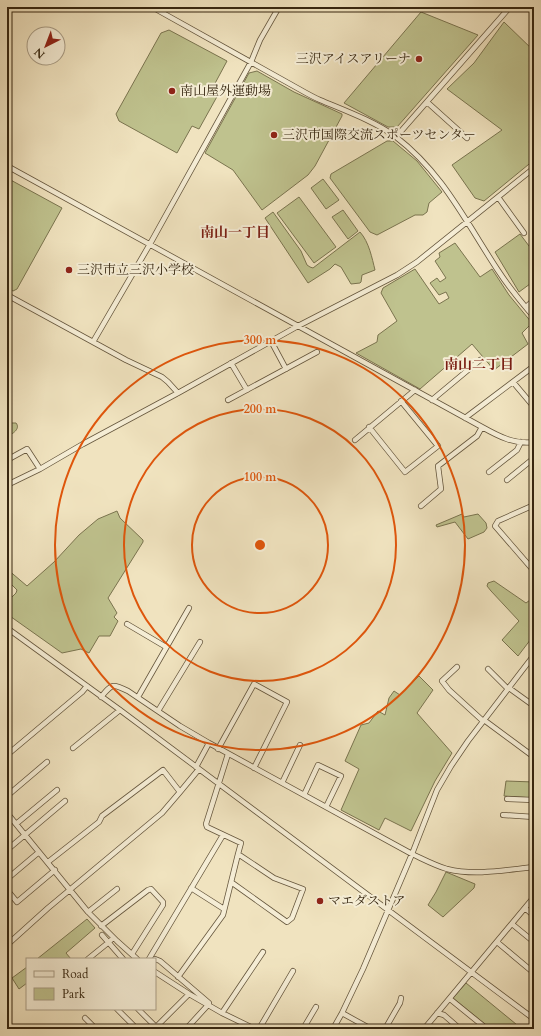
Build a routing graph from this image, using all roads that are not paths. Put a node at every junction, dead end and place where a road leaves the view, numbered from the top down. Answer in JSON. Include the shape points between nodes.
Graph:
{"nodes":[{"id":1,"x":152,"y":7,"type":"edge"},
{"id":2,"x":279,"y":7,"type":"edge"},
{"id":3,"x":510,"y":7,"type":"edge"},
{"id":4,"x":251,"y":62,"type":"junction"},
{"id":5,"x":427,"y":102,"type":"junction"},
{"id":6,"x":396,"y":137,"type":"junction"},
{"id":7,"x":467,"y":138,"type":"dead end"},
{"id":8,"x":7,"y":166,"type":"edge"},
{"id":9,"x":534,"y":168,"type":"edge"},
{"id":10,"x":498,"y":197,"type":"junction"},
{"id":11,"x":468,"y":222,"type":"junction"},
{"id":12,"x":524,"y":233,"type":"dead end"},
{"id":13,"x":150,"y":244,"type":"junction"},
{"id":14,"x":7,"y":295,"type":"edge"},
{"id":15,"x":534,"y":300,"type":"edge"},
{"id":16,"x":526,"y":307,"type":"junction"},
{"id":17,"x":534,"y":317,"type":"edge"},
{"id":18,"x":298,"y":326,"type":"junction"},
{"id":19,"x":270,"y":341,"type":"junction"},
{"id":20,"x":93,"y":342,"type":"junction"},
{"id":21,"x":317,"y":352,"type":"dead end"},
{"id":22,"x":480,"y":360,"type":"dead end"},
{"id":23,"x":231,"y":363,"type":"junction"},
{"id":24,"x":534,"y":366,"type":"edge"},
{"id":25,"x":286,"y":369,"type":"junction"},
{"id":26,"x":513,"y":382,"type":"junction"},
{"id":27,"x":247,"y":390,"type":"junction"},
{"id":28,"x":415,"y":390,"type":"junction"},
{"id":29,"x":178,"y":393,"type":"junction"},
{"id":30,"x":228,"y":400,"type":"dead end"},
{"id":31,"x":432,"y":400,"type":"junction"},
{"id":32,"x":401,"y":402,"type":"junction"},
{"id":33,"x":534,"y":407,"type":"edge"},
{"id":34,"x":465,"y":418,"type":"junction"},
{"id":35,"x":482,"y":427,"type":"junction"},
{"id":36,"x":369,"y":428,"type":"junction"},
{"id":37,"x":355,"y":440,"type":"dead end"},
{"id":38,"x":521,"y":442,"type":"junction"},
{"id":39,"x":533,"y":442,"type":"edge"},
{"id":40,"x":534,"y":449,"type":"edge"},
{"id":41,"x":534,"y":458,"type":"edge"},
{"id":42,"x":7,"y":460,"type":"edge"},
{"id":43,"x":40,"y":469,"type":"junction"},
{"id":44,"x":489,"y":472,"type":"dead end"},
{"id":45,"x":507,"y":480,"type":"dead end"},
{"id":46,"x":7,"y":485,"type":"edge"},
{"id":47,"x":534,"y":505,"type":"edge"},
{"id":48,"x":421,"y":506,"type":"dead end"},
{"id":49,"x":534,"y":571,"type":"edge"},
{"id":50,"x":189,"y":608,"type":"dead end"},
{"id":51,"x":127,"y":624,"type":"dead end"},
{"id":52,"x":7,"y":628,"type":"edge"},
{"id":53,"x":200,"y":642,"type":"dead end"},
{"id":54,"x":166,"y":647,"type":"junction"},
{"id":55,"x":534,"y":656,"type":"edge"},
{"id":56,"x":457,"y":667,"type":"dead end"},
{"id":57,"x":488,"y":669,"type":"dead end"},
{"id":58,"x":87,"y":686,"type":"junction"},
{"id":59,"x":508,"y":688,"type":"junction"},
{"id":60,"x":101,"y":697,"type":"junction"},
{"id":61,"x":138,"y":697,"type":"junction"},
{"id":62,"x":534,"y":706,"type":"edge"},
{"id":63,"x":120,"y":710,"type":"junction"},
{"id":64,"x":158,"y":711,"type":"junction"},
{"id":65,"x":483,"y":721,"type":"junction"},
{"id":66,"x":209,"y":744,"type":"junction"},
{"id":67,"x":300,"y":745,"type":"dead end"},
{"id":68,"x":73,"y":748,"type":"dead end"},
{"id":69,"x":218,"y":749,"type":"junction"},
{"id":70,"x":228,"y":754,"type":"junction"},
{"id":71,"x":7,"y":755,"type":"edge"},
{"id":72,"x":534,"y":757,"type":"edge"},
{"id":73,"x":47,"y":762,"type":"dead end"},
{"id":74,"x":198,"y":768,"type":"junction"},
{"id":75,"x":254,"y":768,"type":"junction"},
{"id":76,"x":282,"y":783,"type":"junction"},
{"id":77,"x":218,"y":784,"type":"junction"},
{"id":78,"x":57,"y":790,"type":"dead end"},
{"id":79,"x":180,"y":792,"type":"junction"},
{"id":80,"x":304,"y":795,"type":"junction"},
{"id":81,"x":7,"y":796,"type":"edge"},
{"id":82,"x":507,"y":799,"type":"dead end"},
{"id":83,"x":534,"y":800,"type":"edge"},
{"id":84,"x":65,"y":801,"type":"dead end"},
{"id":85,"x":326,"y":807,"type":"junction"},
{"id":86,"x":503,"y":815,"type":"dead end"},
{"id":87,"x":8,"y":816,"type":"edge"},
{"id":88,"x":534,"y":816,"type":"edge"},
{"id":89,"x":16,"y":824,"type":"junction"},
{"id":90,"x":25,"y":835,"type":"junction"},
{"id":91,"x":223,"y":835,"type":"junction"},
{"id":92,"x":7,"y":850,"type":"edge"},
{"id":93,"x":39,"y":852,"type":"junction"},
{"id":94,"x":238,"y":854,"type":"junction"},
{"id":95,"x":412,"y":854,"type":"junction"},
{"id":96,"x":48,"y":862,"type":"junction"},
{"id":97,"x":534,"y":867,"type":"edge"},
{"id":98,"x":55,"y":870,"type":"junction"},
{"id":99,"x":7,"y":878,"type":"edge"},
{"id":100,"x":231,"y":882,"type":"junction"},
{"id":101,"x":191,"y":888,"type":"junction"},
{"id":102,"x":117,"y":889,"type":"dead end"},
{"id":103,"x":7,"y":890,"type":"edge"},
{"id":104,"x":71,"y":890,"type":"junction"},
{"id":105,"x":534,"y":897,"type":"edge"},
{"id":106,"x":525,"y":908,"type":"junction"},
{"id":107,"x":224,"y":909,"type":"junction"},
{"id":108,"x":388,"y":910,"type":"junction"},
{"id":109,"x":88,"y":912,"type":"junction"},
{"id":110,"x":534,"y":916,"type":"edge"},
{"id":111,"x":512,"y":924,"type":"junction"},
{"id":112,"x":101,"y":926,"type":"junction"},
{"id":113,"x":102,"y":935,"type":"dead end"},
{"id":114,"x":113,"y":938,"type":"junction"},
{"id":115,"x":109,"y":942,"type":"junction"},
{"id":116,"x":498,"y":942,"type":"junction"},
{"id":117,"x":534,"y":942,"type":"edge"},
{"id":118,"x":7,"y":945,"type":"edge"},
{"id":119,"x":263,"y":952,"type":"dead end"},
{"id":120,"x":132,"y":954,"type":"junction"},
{"id":121,"x":89,"y":958,"type":"edge"},
{"id":122,"x":123,"y":958,"type":"edge"},
{"id":123,"x":136,"y":958,"type":"edge"},
{"id":124,"x":150,"y":958,"type":"edge"},
{"id":125,"x":156,"y":959,"type":"edge"},
{"id":126,"x":293,"y":971,"type":"dead end"},
{"id":127,"x":156,"y":973,"type":"edge"},
{"id":128,"x":472,"y":973,"type":"junction"},
{"id":129,"x":534,"y":973,"type":"edge"},
{"id":130,"x":178,"y":977,"type":"junction"},
{"id":131,"x":189,"y":994,"type":"junction"},
{"id":132,"x":401,"y":998,"type":"dead end"},
{"id":133,"x":450,"y":999,"type":"junction"},
{"id":134,"x":208,"y":1005,"type":"junction"},
{"id":135,"x":316,"y":1007,"type":"dead end"},
{"id":136,"x":118,"y":1010,"type":"edge"},
{"id":137,"x":139,"y":1010,"type":"edge"},
{"id":138,"x":222,"y":1013,"type":"junction"},
{"id":139,"x":342,"y":1013,"type":"junction"},
{"id":140,"x":438,"y":1013,"type":"junction"},
{"id":141,"x":85,"y":1018,"type":"dead end"},
{"id":142,"x":534,"y":1019,"type":"edge"},
{"id":143,"x":155,"y":1028,"type":"edge"},
{"id":144,"x":96,"y":1029,"type":"edge"},
{"id":145,"x":137,"y":1029,"type":"edge"},
{"id":146,"x":186,"y":1029,"type":"edge"},
{"id":147,"x":255,"y":1029,"type":"edge"},
{"id":148,"x":259,"y":1029,"type":"edge"},
{"id":149,"x":303,"y":1029,"type":"edge"},
{"id":150,"x":333,"y":1029,"type":"edge"},
{"id":151,"x":371,"y":1029,"type":"edge"},
{"id":152,"x":385,"y":1029,"type":"edge"},
{"id":153,"x":424,"y":1029,"type":"edge"},
{"id":154,"x":460,"y":1029,"type":"edge"},
{"id":155,"x":487,"y":1029,"type":"edge"}],
"edges":[{"from":1,"to":4,"type":"street"},
{"from":2,"to":4,"type":"street"},
{"from":3,"to":5,"type":"street"},
{"from":4,"to":6,"type":"street","via":[[318,99],[360,117]]},
{"from":4,"to":13,"type":"street"},
{"from":5,"to":6,"type":"street"},
{"from":5,"to":7,"type":"street"},
{"from":6,"to":11,"type":"street","via":[[422,159],[445,187]]},
{"from":8,"to":13,"type":"street"},
{"from":9,"to":10,"type":"street"},
{"from":10,"to":11,"type":"street"},
{"from":10,"to":12,"type":"street"},
{"from":11,"to":16,"type":"street","via":[[497,269]]},
{"from":11,"to":18,"type":"street","via":[[397,275]]},
{"from":13,"to":18,"type":"street"},
{"from":13,"to":20,"type":"street"},
{"from":14,"to":20,"type":"street"},
{"from":15,"to":16,"type":"street"},
{"from":16,"to":17,"type":"street"},
{"from":18,"to":19,"type":"street"},
{"from":18,"to":28,"type":"street"},
{"from":19,"to":23,"type":"street"},
{"from":19,"to":25,"type":"street"},
{"from":20,"to":29,"type":"street","via":[[162,377]]},
{"from":21,"to":25,"type":"street"},
{"from":22,"to":31,"type":"street"},
{"from":23,"to":27,"type":"street"},
{"from":23,"to":29,"type":"street"},
{"from":24,"to":26,"type":"street"},
{"from":25,"to":27,"type":"street"},
{"from":26,"to":33,"type":"street"},
{"from":26,"to":34,"type":"street"},
{"from":27,"to":30,"type":"street"},
{"from":28,"to":31,"type":"street"},
{"from":28,"to":32,"type":"street"},
{"from":29,"to":43,"type":"street"},
{"from":31,"to":34,"type":"street"},
{"from":32,"to":36,"type":"street"},
{"from":32,"to":36,"type":"street","via":[[438,446],[405,472]]},
{"from":34,"to":35,"type":"street"},
{"from":35,"to":38,"type":"street","via":[[501,437]]},
{"from":35,"to":48,"type":"street","via":[[477,436],[438,466],[441,489]]},
{"from":36,"to":37,"type":"street"},
{"from":38,"to":39,"type":"street"},
{"from":38,"to":44,"type":"street","via":[[517,450]]},
{"from":39,"to":40,"type":"street"},
{"from":41,"to":45,"type":"street"},
{"from":42,"to":43,"type":"street","via":[[27,449]]},
{"from":43,"to":46,"type":"street"},
{"from":47,"to":49,"type":"street","via":[[498,521],[495,526]]},
{"from":50,"to":54,"type":"street"},
{"from":51,"to":54,"type":"street"},
{"from":52,"to":58,"type":"street"},
{"from":53,"to":64,"type":"street"},
{"from":54,"to":61,"type":"street"},
{"from":55,"to":59,"type":"street"},
{"from":56,"to":65,"type":"street","via":[[442,681]]},
{"from":57,"to":59,"type":"street"},
{"from":58,"to":60,"type":"street"},
{"from":58,"to":71,"type":"street"},
{"from":59,"to":62,"type":"street"},
{"from":59,"to":65,"type":"street"},
{"from":60,"to":61,"type":"street","via":[[115,685]]},
{"from":60,"to":63,"type":"street"},
{"from":61,"to":64,"type":"street"},
{"from":63,"to":68,"type":"street"},
{"from":63,"to":74,"type":"street"},
{"from":64,"to":66,"type":"street"},
{"from":65,"to":72,"type":"street"},
{"from":65,"to":95,"type":"street","via":[[437,790]]},
{"from":66,"to":69,"type":"street"},
{"from":66,"to":74,"type":"street"},
{"from":67,"to":76,"type":"street"},
{"from":69,"to":70,"type":"street"},
{"from":69,"to":75,"type":"street","via":[[254,684],[287,702]]},
{"from":70,"to":75,"type":"street"},
{"from":70,"to":77,"type":"street"},
{"from":73,"to":81,"type":"street"},
{"from":74,"to":77,"type":"street"},
{"from":74,"to":79,"type":"street"},
{"from":75,"to":76,"type":"street"},
{"from":76,"to":80,"type":"street"},
{"from":77,"to":91,"type":"street","via":[[206,824]]},
{"from":77,"to":108,"type":"street"},
{"from":78,"to":89,"type":"street"},
{"from":79,"to":96,"type":"street","via":[[163,770],[102,816],[99,822]]},
{"from":79,"to":104,"type":"street","via":[[152,822]]},
{"from":80,"to":85,"type":"street"},
{"from":80,"to":85,"type":"street","via":[[318,765],[341,776]]},
{"from":82,"to":83,"type":"street"},
{"from":84,"to":90,"type":"street"},
{"from":85,"to":95,"type":"street"},
{"from":86,"to":88,"type":"street"},
{"from":87,"to":89,"type":"street"},
{"from":89,"to":90,"type":"street"},
{"from":90,"to":92,"type":"street"},
{"from":90,"to":93,"type":"street"},
{"from":91,"to":94,"type":"street","via":[[240,843]]},
{"from":91,"to":101,"type":"street"},
{"from":93,"to":96,"type":"street"},
{"from":93,"to":99,"type":"street"},
{"from":94,"to":100,"type":"street"},
{"from":94,"to":100,"type":"street","via":[[274,878],[303,889],[292,918],[287,922]]},
{"from":95,"to":97,"type":"street","via":[[438,866],[458,871]]},
{"from":95,"to":108,"type":"street"},
{"from":96,"to":98,"type":"street"},
{"from":98,"to":103,"type":"street","via":[[17,902]]},
{"from":98,"to":104,"type":"street"},
{"from":100,"to":107,"type":"street"},
{"from":101,"to":107,"type":"street"},
{"from":101,"to":124,"type":"street"},
{"from":102,"to":109,"type":"street"},
{"from":104,"to":109,"type":"street"},
{"from":104,"to":118,"type":"street"},
{"from":105,"to":106,"type":"street"},
{"from":106,"to":110,"type":"street"},
{"from":106,"to":111,"type":"street"},
{"from":107,"to":130,"type":"street","via":[[220,920]]},
{"from":108,"to":128,"type":"street"},
{"from":108,"to":139,"type":"street"},
{"from":109,"to":112,"type":"street"},
{"from":111,"to":116,"type":"street"},
{"from":111,"to":117,"type":"street"},
{"from":112,"to":114,"type":"street"},
{"from":112,"to":120,"type":"street","via":[[151,889],[163,905]]},
{"from":113,"to":115,"type":"street"},
{"from":114,"to":115,"type":"street"},
{"from":114,"to":120,"type":"street"},
{"from":115,"to":121,"type":"street"},
{"from":115,"to":122,"type":"street"},
{"from":116,"to":128,"type":"street"},
{"from":116,"to":129,"type":"street"},
{"from":119,"to":138,"type":"street"},
{"from":120,"to":123,"type":"street"},
{"from":125,"to":130,"type":"street"},
{"from":126,"to":148,"type":"street"},
{"from":127,"to":131,"type":"street"},
{"from":128,"to":133,"type":"street"},
{"from":128,"to":142,"type":"street"},
{"from":130,"to":134,"type":"street","via":[[210,1003]]},
{"from":131,"to":134,"type":"street"},
{"from":131,"to":143,"type":"street"},
{"from":132,"to":152,"type":"street"},
{"from":133,"to":140,"type":"street"},
{"from":133,"to":155,"type":"street"},
{"from":134,"to":138,"type":"street"},
{"from":134,"to":146,"type":"street"},
{"from":135,"to":149,"type":"street"},
{"from":136,"to":145,"type":"street"},
{"from":137,"to":143,"type":"street"},
{"from":138,"to":147,"type":"street"},
{"from":139,"to":150,"type":"street"},
{"from":139,"to":151,"type":"street"},
{"from":140,"to":153,"type":"street"},
{"from":140,"to":154,"type":"street"},
{"from":141,"to":144,"type":"street"}]}
